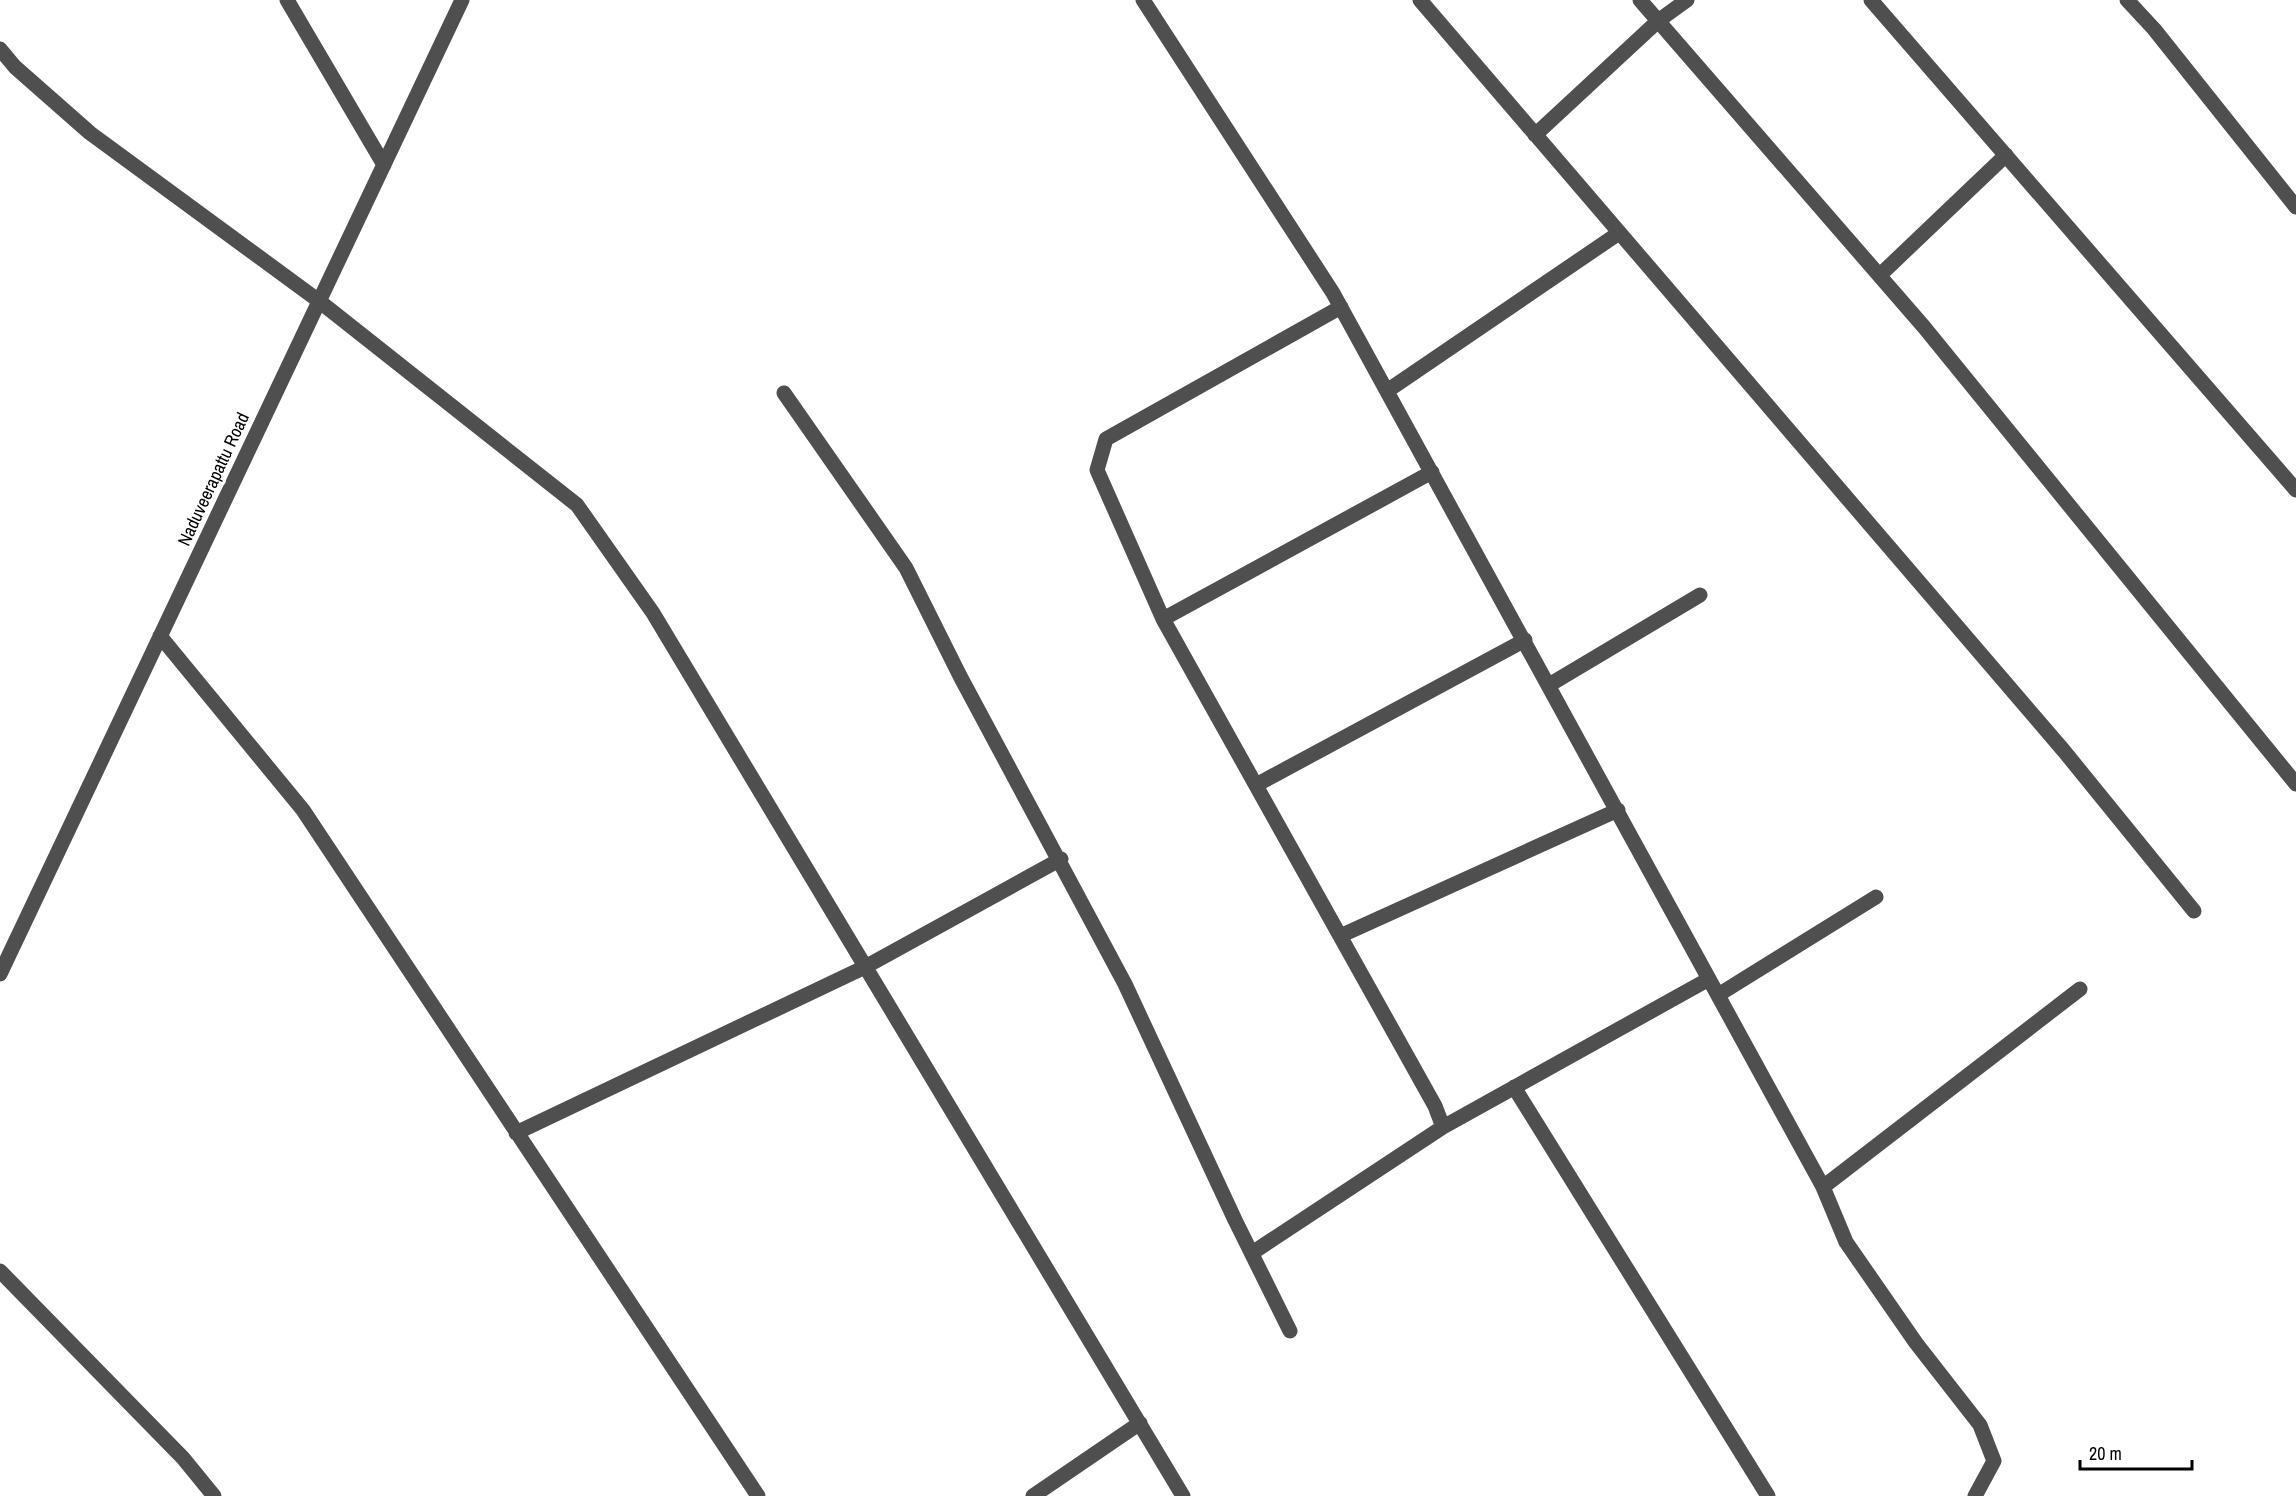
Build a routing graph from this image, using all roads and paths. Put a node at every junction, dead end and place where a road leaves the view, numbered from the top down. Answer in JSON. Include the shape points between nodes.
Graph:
{"nodes":[{"id":1,"x":287,"y":0,"type":"edge"},
{"id":2,"x":462,"y":0,"type":"edge"},
{"id":3,"x":1143,"y":0,"type":"edge"},
{"id":4,"x":1420,"y":0,"type":"edge"},
{"id":5,"x":1640,"y":0,"type":"edge"},
{"id":6,"x":1687,"y":0,"type":"edge"},
{"id":7,"x":1871,"y":0,"type":"edge"},
{"id":8,"x":2127,"y":0,"type":"edge"},
{"id":9,"x":1658,"y":21,"type":"junction"},
{"id":10,"x":0,"y":49,"type":"edge"},
{"id":11,"x":1535,"y":135,"type":"junction"},
{"id":12,"x":2006,"y":155,"type":"junction"},
{"id":13,"x":384,"y":165,"type":"junction"},
{"id":14,"x":2296,"y":207,"type":"edge"},
{"id":15,"x":1619,"y":233,"type":"junction"},
{"id":16,"x":1880,"y":275,"type":"junction"},
{"id":17,"x":319,"y":300,"type":"junction"},
{"id":18,"x":1341,"y":307,"type":"junction"},
{"id":19,"x":1387,"y":391,"type":"junction"},
{"id":20,"x":784,"y":393,"type":"dead end"},
{"id":21,"x":1432,"y":472,"type":"junction"},
{"id":22,"x":2296,"y":490,"type":"edge"},
{"id":23,"x":1700,"y":595,"type":"dead end"},
{"id":24,"x":1163,"y":619,"type":"junction"},
{"id":25,"x":160,"y":636,"type":"junction"},
{"id":26,"x":1525,"y":640,"type":"junction"},
{"id":27,"x":1549,"y":685,"type":"junction"},
{"id":28,"x":2296,"y":784,"type":"edge"},
{"id":29,"x":1256,"y":785,"type":"junction"},
{"id":30,"x":1618,"y":810,"type":"junction"},
{"id":31,"x":1061,"y":859,"type":"junction"},
{"id":32,"x":1876,"y":897,"type":"dead end"},
{"id":33,"x":2193,"y":911,"type":"dead end"},
{"id":34,"x":1340,"y":936,"type":"junction"},
{"id":35,"x":865,"y":967,"type":"junction"},
{"id":36,"x":0,"y":974,"type":"edge"},
{"id":37,"x":1709,"y":979,"type":"junction"},
{"id":38,"x":2080,"y":989,"type":"dead end"},
{"id":39,"x":1718,"y":995,"type":"junction"},
{"id":40,"x":1514,"y":1087,"type":"junction"},
{"id":41,"x":1443,"y":1127,"type":"junction"},
{"id":42,"x":516,"y":1133,"type":"junction"},
{"id":43,"x":1823,"y":1187,"type":"junction"},
{"id":44,"x":1252,"y":1253,"type":"junction"},
{"id":45,"x":0,"y":1271,"type":"edge"},
{"id":46,"x":1290,"y":1331,"type":"dead end"},
{"id":47,"x":1140,"y":1424,"type":"junction"},
{"id":48,"x":214,"y":1496,"type":"edge"},
{"id":49,"x":758,"y":1496,"type":"edge"},
{"id":50,"x":1033,"y":1496,"type":"edge"},
{"id":51,"x":1183,"y":1496,"type":"edge"},
{"id":52,"x":1768,"y":1496,"type":"edge"},
{"id":53,"x":1974,"y":1496,"type":"edge"}],
"edges":[{"from":1,"to":13,"type":"street"},
{"from":2,"to":13,"type":"street","name":"Naduveerapattu Road"},
{"from":3,"to":18,"type":"street"},
{"from":4,"to":11,"type":"street"},
{"from":5,"to":9,"type":"street"},
{"from":6,"to":9,"type":"street"},
{"from":7,"to":12,"type":"street"},
{"from":8,"to":14,"type":"street"},
{"from":9,"to":11,"type":"street"},
{"from":9,"to":16,"type":"street"},
{"from":10,"to":17,"type":"street","via":[[90,133]]},
{"from":11,"to":15,"type":"street"},
{"from":12,"to":16,"type":"street"},
{"from":12,"to":22,"type":"street"},
{"from":13,"to":17,"type":"street","name":"Naduveerapattu Road"},
{"from":15,"to":19,"type":"street"},
{"from":15,"to":33,"type":"street","via":[[2064,751]]},
{"from":16,"to":28,"type":"street"},
{"from":17,"to":25,"type":"street","name":"Naduveerapattu Road"},
{"from":17,"to":35,"type":"street","via":[[578,505],[653,613]]},
{"from":18,"to":19,"type":"street"},
{"from":18,"to":24,"type":"street","via":[[1106,439],[1096,470]]},
{"from":19,"to":21,"type":"street"},
{"from":20,"to":31,"type":"street","via":[[906,568],[960,676]]},
{"from":21,"to":24,"type":"street"},
{"from":21,"to":26,"type":"street"},
{"from":23,"to":27,"type":"street"},
{"from":24,"to":29,"type":"street"},
{"from":25,"to":36,"type":"street","name":"Naduveerapattu Road"},
{"from":25,"to":42,"type":"street","via":[[303,810]]},
{"from":26,"to":27,"type":"street"},
{"from":26,"to":29,"type":"street"},
{"from":27,"to":30,"type":"street"},
{"from":29,"to":34,"type":"street"},
{"from":30,"to":34,"type":"street"},
{"from":30,"to":37,"type":"street"},
{"from":31,"to":35,"type":"street"},
{"from":31,"to":44,"type":"street","via":[[1125,984]]},
{"from":32,"to":39,"type":"street"},
{"from":34,"to":41,"type":"street"},
{"from":35,"to":42,"type":"street"},
{"from":35,"to":47,"type":"street"},
{"from":37,"to":39,"type":"street"},
{"from":37,"to":40,"type":"street"},
{"from":38,"to":43,"type":"street"},
{"from":39,"to":43,"type":"street"},
{"from":40,"to":41,"type":"street"},
{"from":40,"to":52,"type":"street"},
{"from":41,"to":44,"type":"street"},
{"from":42,"to":49,"type":"street"},
{"from":43,"to":53,"type":"street","via":[[1845,1242],[1980,1425],[1994,1461]]},
{"from":44,"to":46,"type":"street"},
{"from":45,"to":48,"type":"street","via":[[183,1458]]},
{"from":47,"to":50,"type":"street"},
{"from":47,"to":51,"type":"street"}]}
